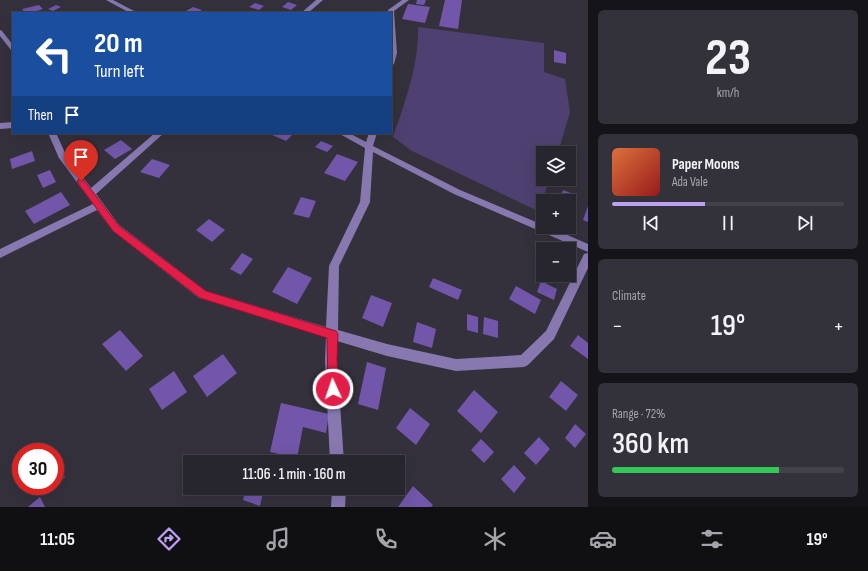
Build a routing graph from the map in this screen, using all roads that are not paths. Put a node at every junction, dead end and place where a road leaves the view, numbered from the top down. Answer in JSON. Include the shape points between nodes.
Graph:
{"nodes":[{"id":1,"x":110,"y":0,"type":"edge"},
{"id":2,"x":320,"y":0,"type":"edge"},
{"id":3,"x":406,"y":0,"type":"edge"},
{"id":4,"x":133,"y":12,"type":"edge"},
{"id":5,"x":305,"y":12,"type":"edge"},
{"id":6,"x":391,"y":12,"type":"edge"},
{"id":7,"x":392,"y":24,"type":"edge"},
{"id":8,"x":0,"y":33,"type":"edge"},
{"id":9,"x":12,"y":48,"type":"edge"},
{"id":10,"x":392,"y":60,"type":"edge"},
{"id":11,"x":12,"y":125,"type":"edge"},
{"id":12,"x":0,"y":126,"type":"edge"},
{"id":13,"x":52,"y":134,"type":"edge"},
{"id":14,"x":159,"y":134,"type":"edge"},
{"id":15,"x":344,"y":134,"type":"edge"},
{"id":16,"x":373,"y":134,"type":"edge"},
{"id":17,"x":369,"y":147,"type":"junction"},
{"id":18,"x":90,"y":194,"type":"junction"},
{"id":19,"x":98,"y":205,"type":"junction"},
{"id":20,"x":588,"y":248,"type":"edge"},
{"id":21,"x":0,"y":254,"type":"edge"},
{"id":22,"x":588,"y":257,"type":"edge"},
{"id":23,"x":332,"y":334,"type":"junction"},
{"id":24,"x":337,"y":455,"type":"edge"},
{"id":25,"x":339,"y":495,"type":"edge"},
{"id":26,"x":338,"y":507,"type":"edge"}],
"edges":[{"from":1,"to":4,"type":"street"},
{"from":2,"to":5,"type":"street"},
{"from":3,"to":6,"type":"street"},
{"from":7,"to":10,"type":"street"},
{"from":8,"to":9,"type":"street"},
{"from":11,"to":12,"type":"street"},
{"from":13,"to":18,"type":"street","via":[[62,156]]},
{"from":14,"to":18,"type":"street"},
{"from":15,"to":17,"type":"street"},
{"from":16,"to":17,"type":"street"},
{"from":17,"to":20,"type":"street","via":[[457,192]]},
{"from":17,"to":23,"type":"street","via":[[365,202],[334,266]]},
{"from":18,"to":19,"type":"street"},
{"from":19,"to":21,"type":"street"},
{"from":19,"to":23,"type":"street","via":[[116,228],[203,295]]},
{"from":22,"to":23,"type":"street","via":[[550,335],[524,361],[456,365],[387,350]]},
{"from":23,"to":24,"type":"street"},
{"from":25,"to":26,"type":"street"}]}
